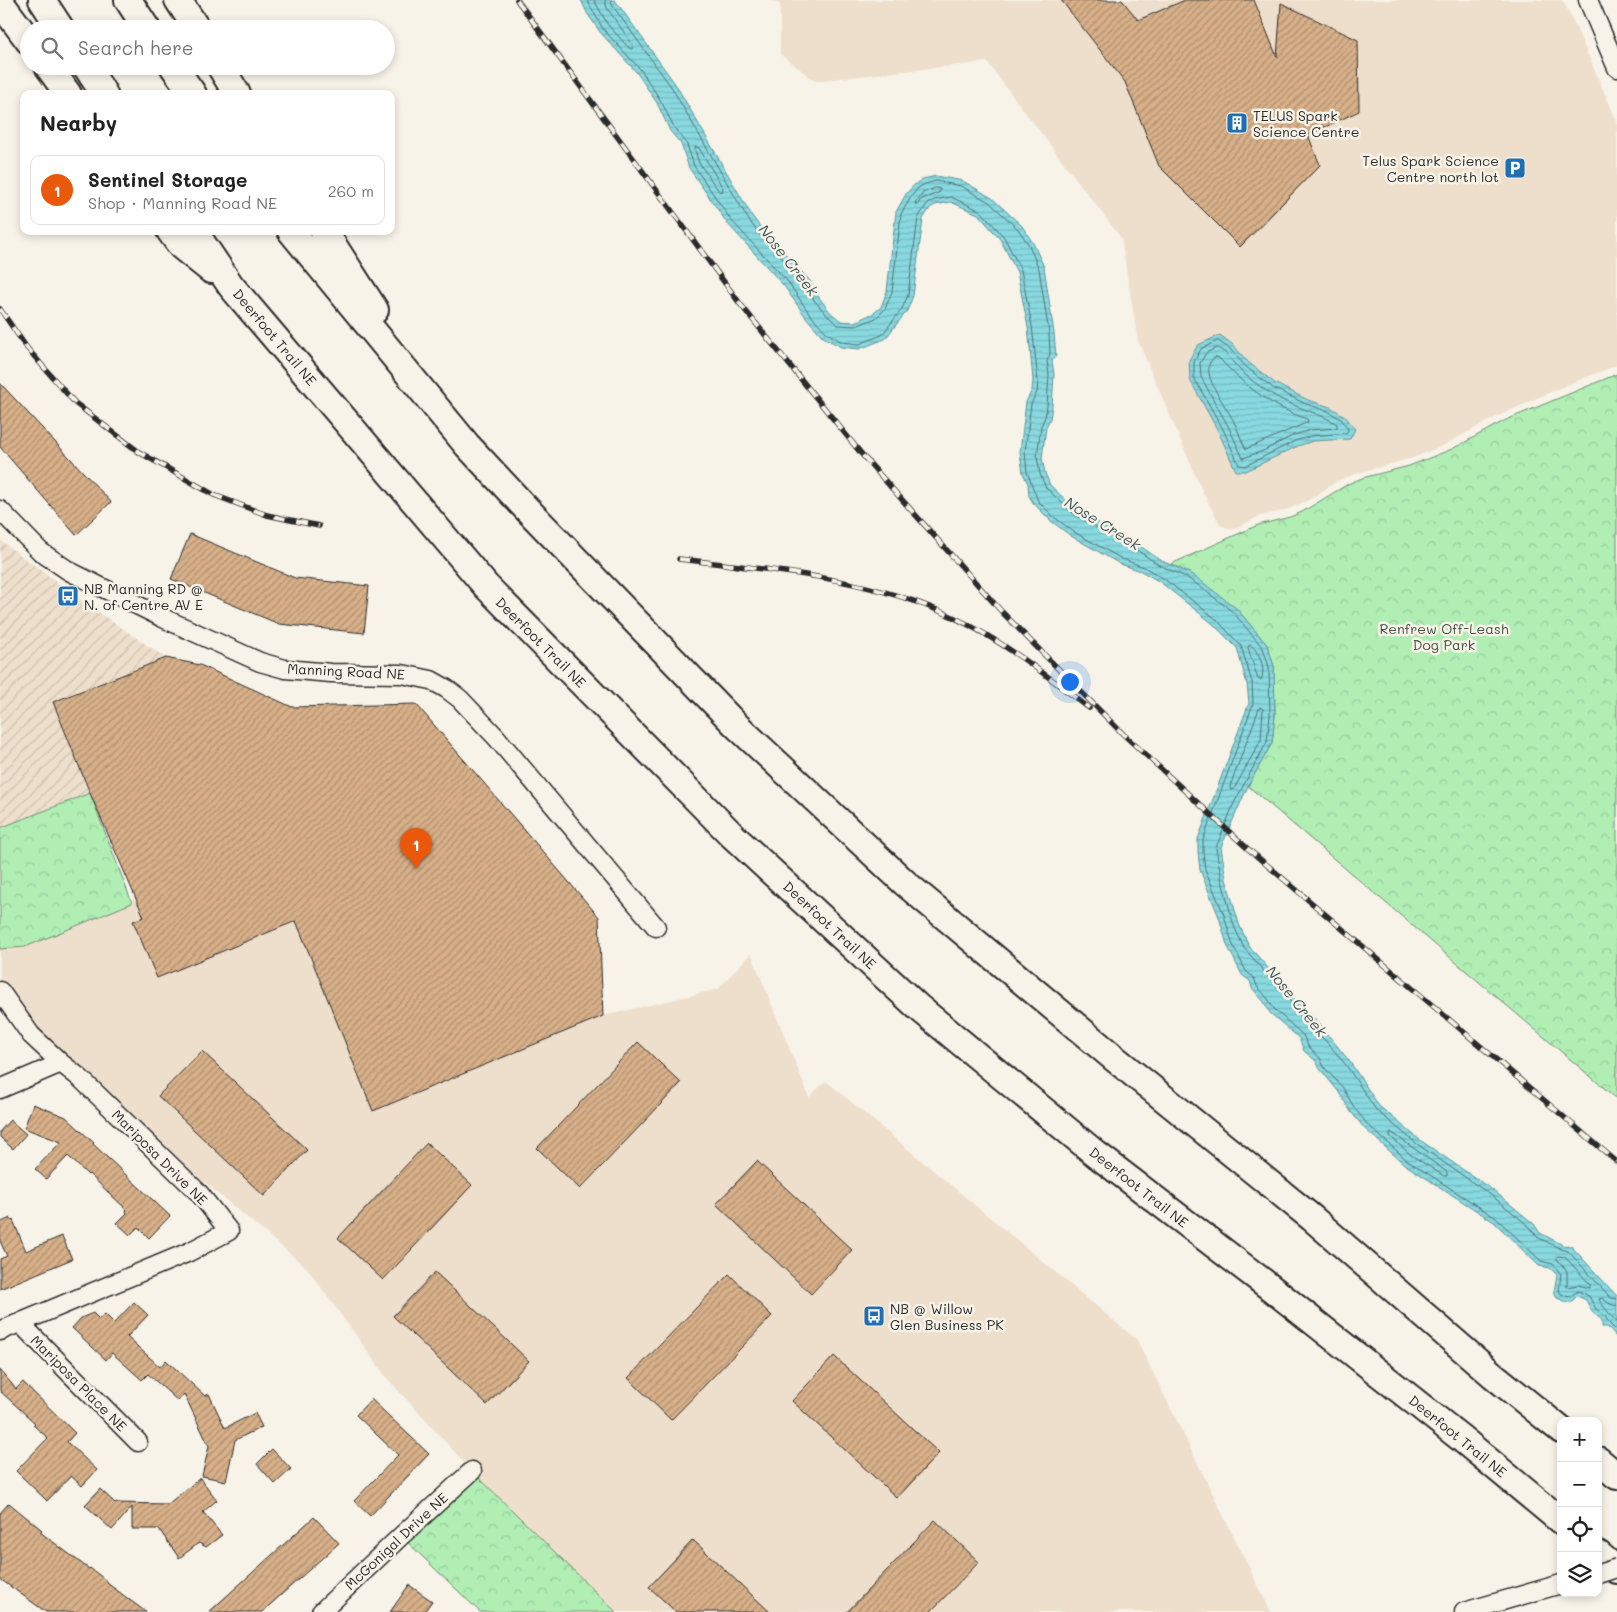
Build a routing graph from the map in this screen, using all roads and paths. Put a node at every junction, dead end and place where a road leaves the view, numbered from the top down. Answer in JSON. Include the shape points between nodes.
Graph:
{"nodes":[{"id":1,"x":42,"y":0,"type":"edge"},
{"id":2,"x":128,"y":0,"type":"edge"},
{"id":3,"x":178,"y":0,"type":"edge"},
{"id":4,"x":1588,"y":0,"type":"edge"},
{"id":5,"x":0,"y":2,"type":"edge"},
{"id":6,"x":55,"y":20,"type":"edge"},
{"id":7,"x":141,"y":20,"type":"edge"},
{"id":8,"x":190,"y":20,"type":"edge"},
{"id":9,"x":20,"y":29,"type":"edge"},
{"id":10,"x":1617,"y":68,"type":"edge"},
{"id":11,"x":54,"y":75,"type":"edge"},
{"id":12,"x":92,"y":75,"type":"edge"},
{"id":13,"x":179,"y":75,"type":"edge"},
{"id":14,"x":226,"y":75,"type":"edge"},
{"id":15,"x":65,"y":90,"type":"edge"},
{"id":16,"x":101,"y":90,"type":"edge"},
{"id":17,"x":189,"y":90,"type":"edge"},
{"id":18,"x":235,"y":90,"type":"edge"},
{"id":19,"x":173,"y":235,"type":"edge"},
{"id":20,"x":197,"y":235,"type":"edge"},
{"id":21,"x":294,"y":235,"type":"edge"},
{"id":22,"x":327,"y":235,"type":"edge"},
{"id":23,"x":232,"y":286,"type":"junction"},
{"id":24,"x":467,"y":444,"type":"junction"},
{"id":25,"x":0,"y":510,"type":"edge"},
{"id":26,"x":656,"y":927,"type":"dead end"},
{"id":27,"x":0,"y":991,"type":"edge"},
{"id":28,"x":61,"y":1063,"type":"junction"},
{"id":29,"x":0,"y":1089,"type":"edge"},
{"id":30,"x":20,"y":1323,"type":"junction"},
{"id":31,"x":0,"y":1332,"type":"edge"},
{"id":32,"x":1557,"y":1427,"type":"edge"},
{"id":33,"x":138,"y":1442,"type":"dead end"},
{"id":34,"x":1600,"y":1462,"type":"edge"},
{"id":35,"x":472,"y":1471,"type":"dead end"},
{"id":36,"x":1617,"y":1476,"type":"edge"},
{"id":37,"x":1557,"y":1518,"type":"edge"},
{"id":38,"x":1602,"y":1557,"type":"edge"},
{"id":39,"x":1617,"y":1569,"type":"edge"},
{"id":40,"x":1602,"y":1573,"type":"edge"},
{"id":41,"x":1557,"y":1585,"type":"edge"},
{"id":42,"x":321,"y":1612,"type":"edge"},
{"id":43,"x":1464,"y":1612,"type":"edge"}],
"edges":[{"from":1,"to":6,"type":"highway"},
{"from":2,"to":7,"type":"highway"},
{"from":3,"to":8,"type":"highway"},
{"from":4,"to":10,"type":"street"},
{"from":5,"to":9,"type":"highway"},
{"from":11,"to":15,"type":"highway"},
{"from":12,"to":16,"type":"highway"},
{"from":13,"to":17,"type":"highway"},
{"from":14,"to":18,"type":"highway"},
{"from":19,"to":23,"type":"highway","via":[[181,246]]},
{"from":20,"to":23,"type":"highway","name":"Deerfoot Trail NE"},
{"from":21,"to":24,"type":"highway"},
{"from":22,"to":24,"type":"highway"},
{"from":23,"to":37,"type":"highway","name":"Deerfoot Trail NE","via":[[486,586],[733,836],[918,1006],[1081,1142],[1279,1294]]},
{"from":24,"to":32,"type":"highway","via":[[736,725],[905,883],[1312,1218]]},
{"from":25,"to":26,"type":"street","name":"Manning Road NE","via":[[41,552],[69,571],[260,662],[285,669],[331,673],[402,674],[431,680],[447,689],[496,737]]},
{"from":27,"to":28,"type":"street","name":"Mariposa Drive NE","via":[[32,1035]]},
{"from":28,"to":29,"type":"street"},
{"from":28,"to":30,"type":"street","name":"Mariposa Drive NE","via":[[200,1193],[229,1231],[189,1252]]},
{"from":30,"to":31,"type":"street","name":"Mariposa Drive NE"},
{"from":30,"to":33,"type":"street","name":"Mariposa Place NE"},
{"from":34,"to":36,"type":"highway"},
{"from":35,"to":42,"type":"street","name":"McGonigal Drive NE"},
{"from":38,"to":39,"type":"highway"},
{"from":39,"to":40,"type":"street","bridge":true},
{"from":41,"to":43,"type":"street"}]}
